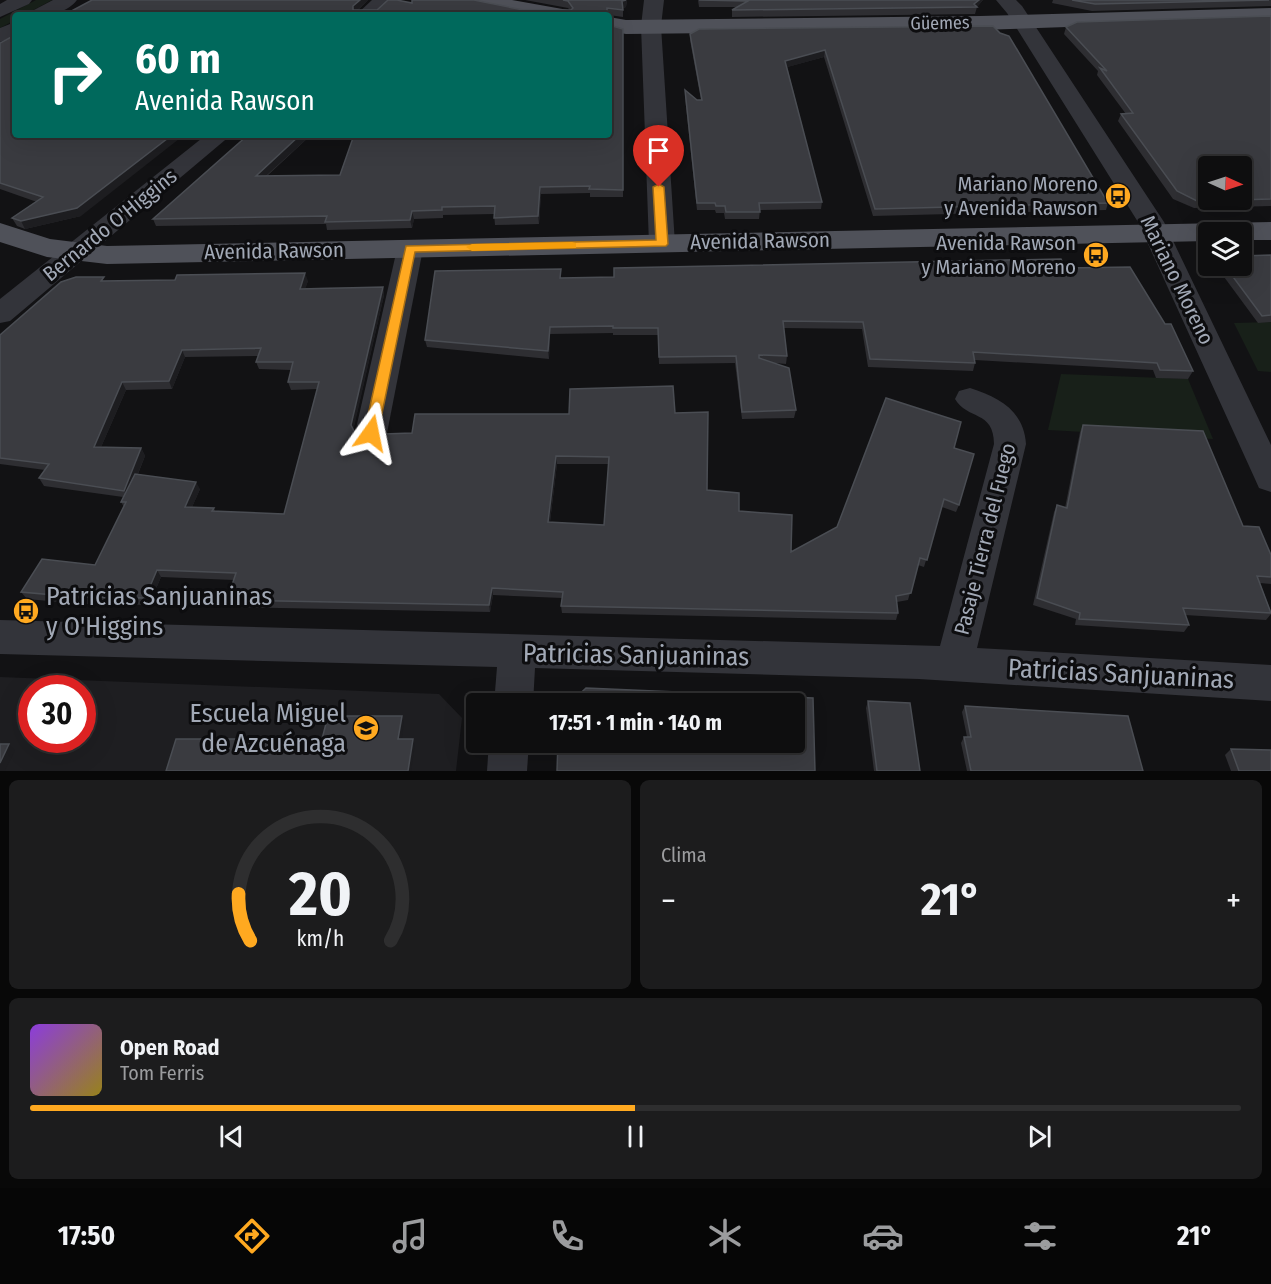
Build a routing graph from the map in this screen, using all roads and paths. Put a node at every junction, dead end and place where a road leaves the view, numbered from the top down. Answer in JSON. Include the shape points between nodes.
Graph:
{"nodes":[{"id":1,"x":22,"y":0,"type":"edge"},
{"id":2,"x":67,"y":0,"type":"edge"},
{"id":3,"x":384,"y":0,"type":"edge"},
{"id":4,"x":476,"y":0,"type":"edge"},
{"id":5,"x":654,"y":0,"type":"edge"},
{"id":6,"x":1006,"y":0,"type":"edge"},
{"id":7,"x":0,"y":11,"type":"edge"},
{"id":8,"x":45,"y":12,"type":"edge"},
{"id":9,"x":370,"y":12,"type":"edge"},
{"id":10,"x":543,"y":12,"type":"edge"},
{"id":11,"x":1271,"y":14,"type":"edge"},
{"id":12,"x":1022,"y":21,"type":"junction"},
{"id":13,"x":612,"y":25,"type":"edge"},
{"id":14,"x":651,"y":26,"type":"junction"},
{"id":15,"x":216,"y":138,"type":"edge"},
{"id":16,"x":1271,"y":231,"type":"edge"},
{"id":17,"x":0,"y":232,"type":"edge"},
{"id":18,"x":1156,"y":233,"type":"junction"},
{"id":19,"x":662,"y":244,"type":"junction"},
{"id":20,"x":410,"y":249,"type":"junction"},
{"id":21,"x":76,"y":253,"type":"junction"},
{"id":22,"x":0,"y":314,"type":"edge"},
{"id":23,"x":970,"y":399,"type":"dead end"},
{"id":24,"x":371,"y":433,"type":"dead end"},
{"id":25,"x":1271,"y":479,"type":"edge"},
{"id":26,"x":0,"y":637,"type":"edge"},
{"id":27,"x":517,"y":652,"type":"junction"},
{"id":28,"x":954,"y":664,"type":"junction"},
{"id":29,"x":1271,"y":683,"type":"edge"},
{"id":30,"x":514,"y":693,"type":"edge"},
{"id":31,"x":508,"y":753,"type":"edge"},
{"id":32,"x":507,"y":771,"type":"edge"}],
"edges":[{"from":1,"to":7,"type":"street"},
{"from":2,"to":8,"type":"street"},
{"from":3,"to":9,"type":"street"},
{"from":4,"to":10,"type":"main road"},
{"from":5,"to":14,"type":"street"},
{"from":6,"to":12,"type":"street","name":"Mariano Moreno"},
{"from":11,"to":12,"type":"main road","name":"Güemes"},
{"from":12,"to":14,"type":"main road","name":"Güemes"},
{"from":12,"to":18,"type":"street","name":"Mariano Moreno"},
{"from":13,"to":14,"type":"main road","name":"Güemes"},
{"from":14,"to":19,"type":"street"},
{"from":15,"to":21,"type":"street","name":"Bernardo O'Higgins"},
{"from":16,"to":18,"type":"main road","name":"Avenida Rawson"},
{"from":17,"to":21,"type":"main road","name":"Avenida Rawson"},
{"from":18,"to":19,"type":"main road","name":"Avenida Rawson"},
{"from":18,"to":25,"type":"street","name":"Mariano Moreno"},
{"from":19,"to":20,"type":"main road","name":"Avenida Rawson"},
{"from":20,"to":21,"type":"main road","name":"Avenida Rawson"},
{"from":20,"to":24,"type":"street"},
{"from":21,"to":22,"type":"street","name":"Bernardo O'Higgins"},
{"from":23,"to":28,"type":"street","name":"Pasaje Tierra del Fuego","via":[[993,409],[1011,435]]},
{"from":26,"to":27,"type":"street","name":"Patricias Sanjuaninas"},
{"from":27,"to":28,"type":"street","name":"Patricias Sanjuaninas"},
{"from":27,"to":30,"type":"street"},
{"from":28,"to":29,"type":"street","name":"Patricias Sanjuaninas"},
{"from":31,"to":32,"type":"street"}]}
